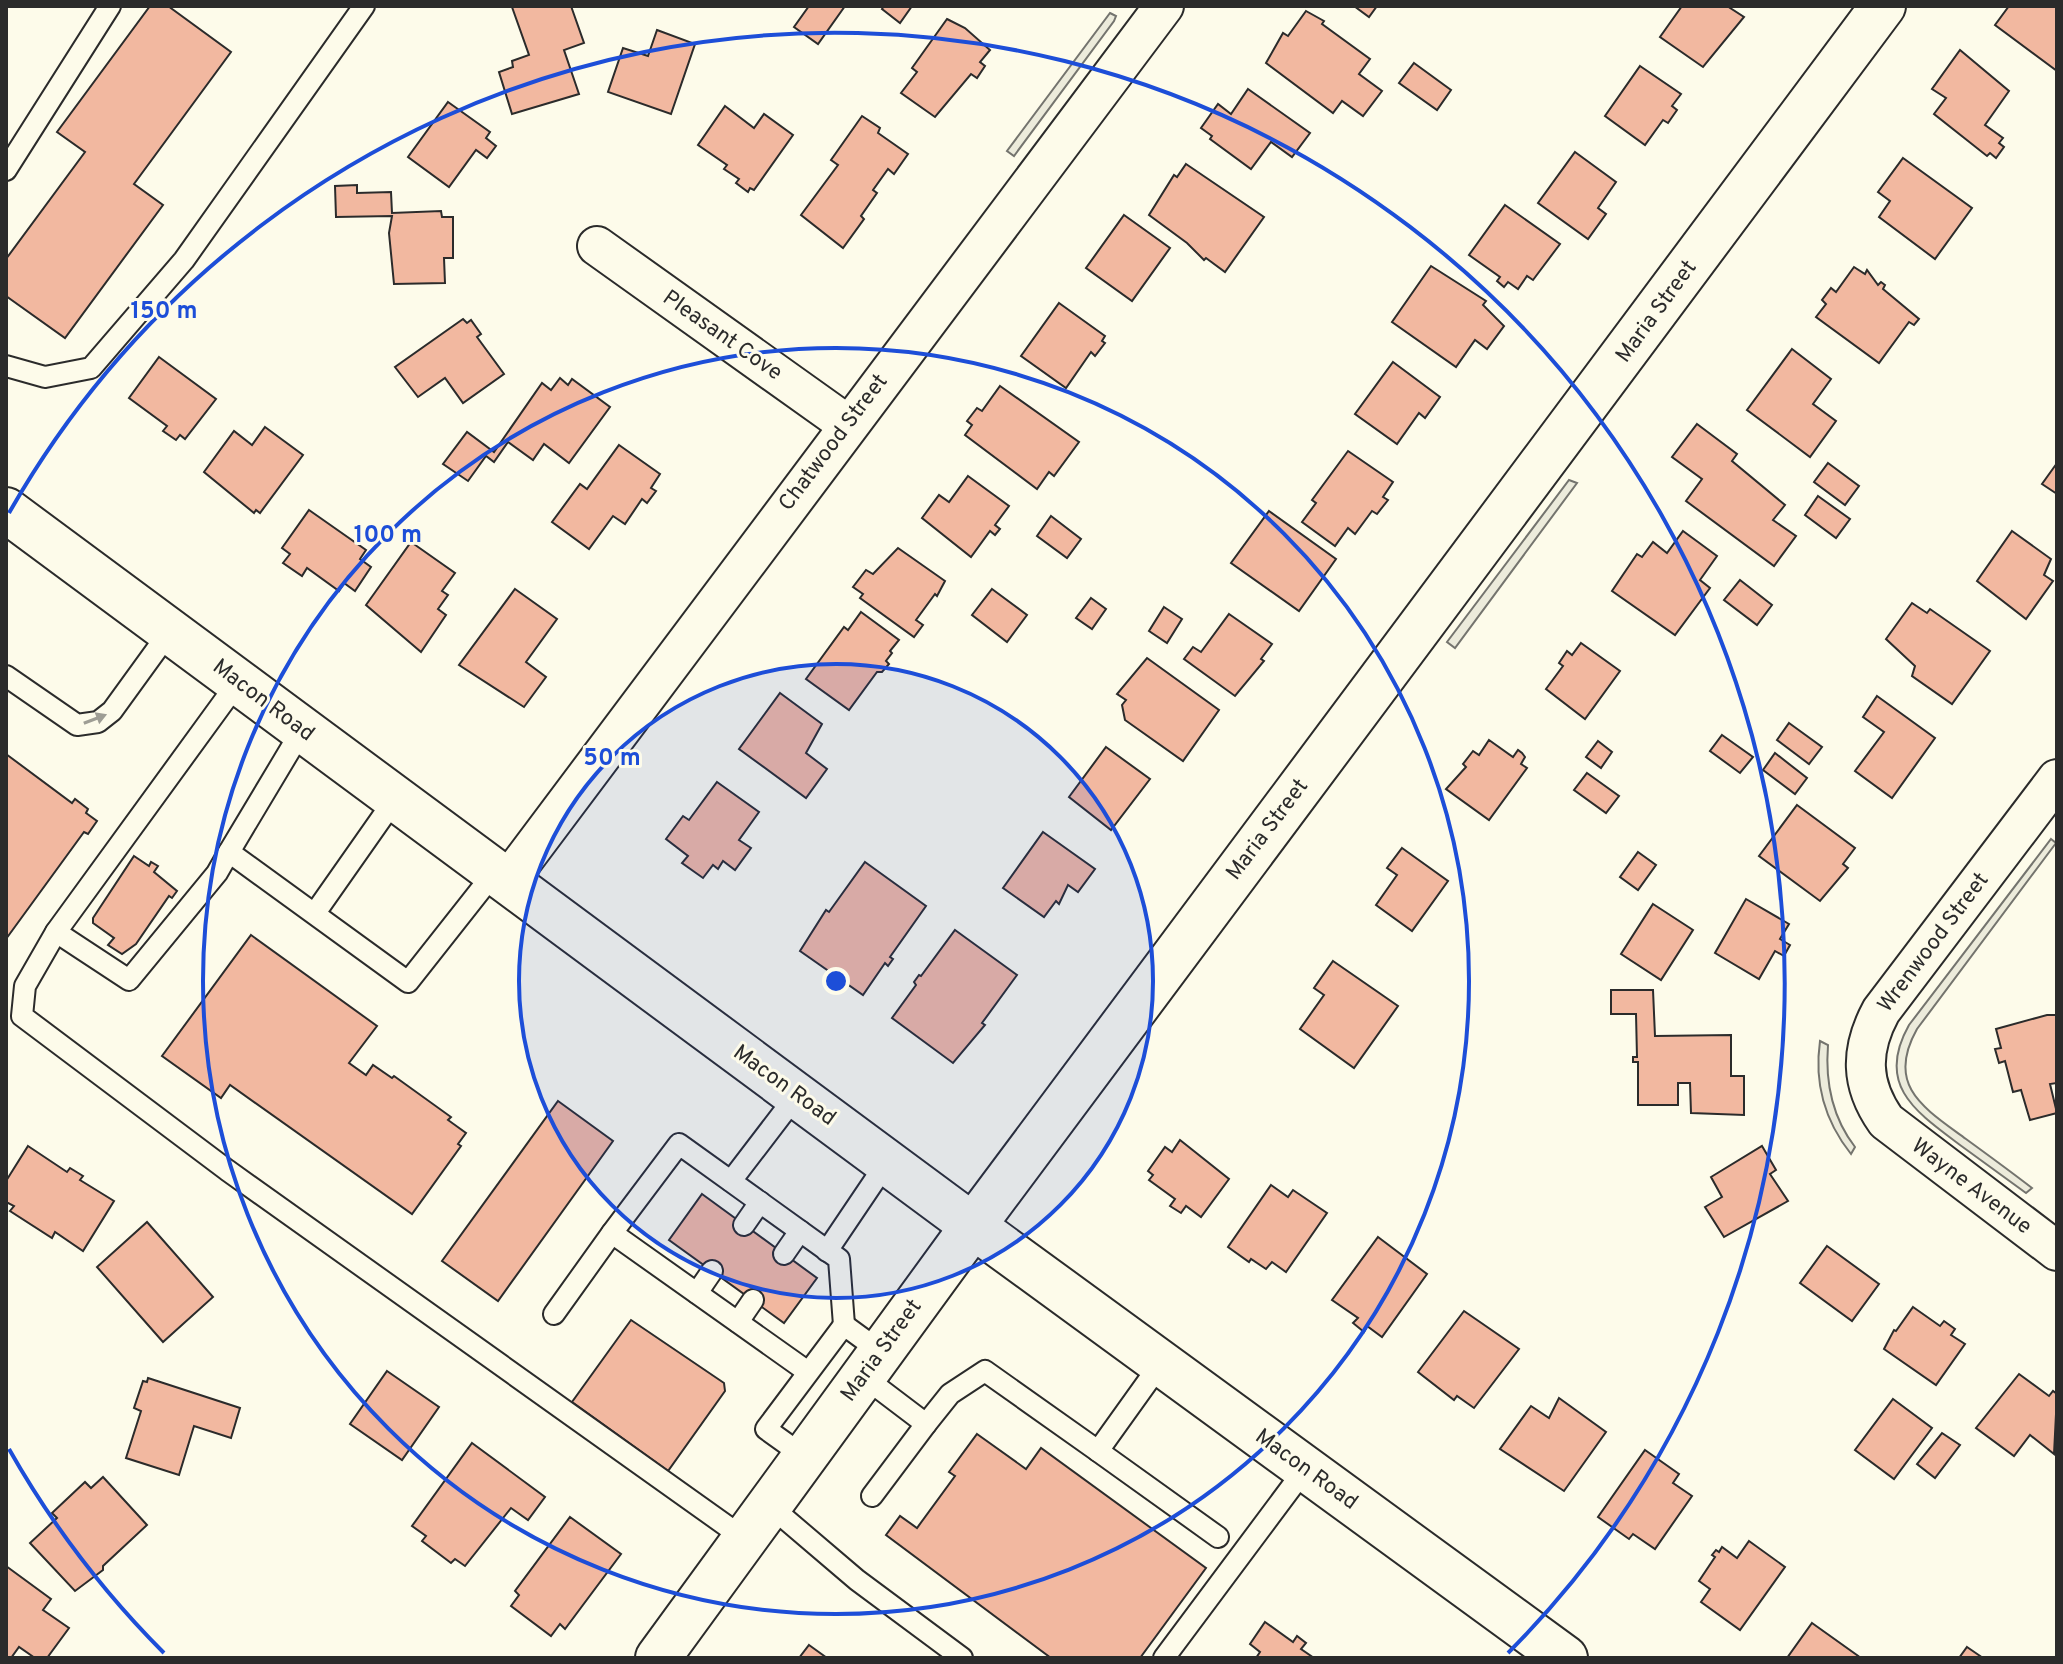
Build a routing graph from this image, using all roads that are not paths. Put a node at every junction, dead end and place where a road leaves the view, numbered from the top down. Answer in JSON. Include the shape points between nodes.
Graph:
{"nodes":[{"id":1,"x":110,"y":6,"type":"edge"},
{"id":2,"x":364,"y":6,"type":"edge"},
{"id":3,"x":1164,"y":6,"type":"edge"},
{"id":4,"x":1883,"y":6,"type":"edge"},
{"id":5,"x":6,"y":170,"type":"edge"},
{"id":6,"x":597,"y":246,"type":"dead end"},
{"id":7,"x":6,"y":366,"type":"edge"},
{"id":8,"x":848,"y":425,"type":"junction"},
{"id":9,"x":6,"y":510,"type":"edge"},
{"id":10,"x":170,"y":631,"type":"junction"},
{"id":11,"x":6,"y":676,"type":"edge"},
{"id":12,"x":238,"y":682,"type":"junction"},
{"id":13,"x":302,"y":730,"type":"junction"},
{"id":14,"x":2057,"y":779,"type":"edge"},
{"id":15,"x":395,"y":799,"type":"junction"},
{"id":16,"x":229,"y":852,"type":"junction"},
{"id":17,"x":501,"y":878,"type":"junction"},
{"id":18,"x":315,"y":913,"type":"junction"},
{"id":19,"x":56,"y":932,"type":"junction"},
{"id":20,"x":796,"y":1096,"type":"junction"},
{"id":21,"x":1886,"y":1121,"type":"joint"},
{"id":22,"x":887,"y":1162,"type":"junction"},
{"id":23,"x":731,"y":1181,"type":"junction"},
{"id":24,"x":760,"y":1202,"type":"junction"},
{"id":25,"x":744,"y":1225,"type":"dead end"},
{"id":26,"x":973,"y":1226,"type":"junction"},
{"id":27,"x":800,"y":1231,"type":"junction"},
{"id":28,"x":612,"y":1233,"type":"junction"},
{"id":29,"x":827,"y":1251,"type":"junction"},
{"id":30,"x":2057,"y":1251,"type":"edge"},
{"id":31,"x":784,"y":1254,"type":"dead end"},
{"id":32,"x":712,"y":1271,"type":"dead end"},
{"id":33,"x":697,"y":1293,"type":"junction"},
{"id":34,"x":753,"y":1300,"type":"dead end"},
{"id":35,"x":554,"y":1314,"type":"dead end"},
{"id":36,"x":738,"y":1322,"type":"junction"},
{"id":37,"x":844,"y":1325,"type":"junction"},
{"id":38,"x":1161,"y":1363,"type":"junction"},
{"id":39,"x":872,"y":1364,"type":"junction"},
{"id":40,"x":808,"y":1372,"type":"junction"},
{"id":41,"x":926,"y":1424,"type":"junction"},
{"id":42,"x":1098,"y":1451,"type":"junction"},
{"id":43,"x":805,"y":1457,"type":"junction"},
{"id":44,"x":1305,"y":1469,"type":"junction"},
{"id":45,"x":872,"y":1496,"type":"dead end"},
{"id":46,"x":757,"y":1522,"type":"junction"},
{"id":47,"x":1218,"y":1537,"type":"dead end"},
{"id":48,"x":658,"y":1658,"type":"edge"},
{"id":49,"x":962,"y":1658,"type":"edge"},
{"id":50,"x":1164,"y":1658,"type":"edge"},
{"id":51,"x":1564,"y":1658,"type":"edge"}],
"edges":[{"from":1,"to":5,"type":"lane"},
{"from":2,"to":7,"type":"lane","via":[[184,260],[91,368],[45,377]]},
{"from":3,"to":8,"type":"street","name":"Chatwood Street"},
{"from":4,"to":26,"type":"street","name":"Maria Street"},
{"from":6,"to":8,"type":"street","name":"Pleasant Cove"},
{"from":8,"to":17,"type":"street","name":"Chatwood Street"},
{"from":9,"to":10,"type":"street","name":"Macon Road"},
{"from":11,"to":10,"type":"lane","one_way":true,"via":[[77,725],[98,722],[112,711]]},
{"from":10,"to":12,"type":"street","name":"Macon Road"},
{"from":12,"to":13,"type":"street","name":"Macon Road"},
{"from":12,"to":19,"type":"lane"},
{"from":13,"to":15,"type":"street","name":"Macon Road"},
{"from":13,"to":16,"type":"lane"},
{"from":14,"to":21,"type":"street","name":"Wrenwood Street","via":[[1869,1034],[1867,1081],[1873,1103]]},
{"from":15,"to":17,"type":"street","name":"Macon Road"},
{"from":15,"to":18,"type":"lane"},
{"from":16,"to":18,"type":"lane"},
{"from":16,"to":19,"type":"lane","via":[[129,980]]},
{"from":17,"to":18,"type":"lane","via":[[408,982]]},
{"from":17,"to":20,"type":"street","name":"Macon Road"},
{"from":19,"to":46,"type":"lane","via":[[25,986],[22,1016],[227,1170]]},
{"from":20,"to":22,"type":"street","name":"Macon Road"},
{"from":20,"to":23,"type":"lane"},
{"from":21,"to":30,"type":"street","name":"Wayne Avenue"},
{"from":22,"to":26,"type":"street","name":"Macon Road"},
{"from":22,"to":29,"type":"lane"},
{"from":23,"to":24,"type":"lane"},
{"from":23,"to":28,"type":"lane","via":[[679,1144]]},
{"from":24,"to":25,"type":"lane"},
{"from":24,"to":27,"type":"lane"},
{"from":26,"to":38,"type":"street","name":"Macon Road"},
{"from":26,"to":39,"type":"street","name":"Maria Street"},
{"from":27,"to":29,"type":"lane"},
{"from":27,"to":31,"type":"lane"},
{"from":28,"to":33,"type":"lane"},
{"from":28,"to":35,"type":"lane"},
{"from":29,"to":37,"type":"lane","via":[[839,1259]]},
{"from":32,"to":33,"type":"lane"},
{"from":33,"to":36,"type":"lane"},
{"from":34,"to":36,"type":"lane"},
{"from":36,"to":40,"type":"lane"},
{"from":37,"to":39,"type":"lane"},
{"from":37,"to":40,"type":"lane"},
{"from":38,"to":42,"type":"lane"},
{"from":38,"to":44,"type":"street","name":"Macon Road"},
{"from":39,"to":41,"type":"lane"},
{"from":39,"to":43,"type":"street","name":"Maria Street"},
{"from":40,"to":43,"type":"lane","via":[[766,1429]]},
{"from":41,"to":42,"type":"lane","via":[[950,1394],[985,1371]]},
{"from":41,"to":45,"type":"lane"},
{"from":42,"to":47,"type":"lane"},
{"from":43,"to":46,"type":"street","name":"Maria Street"},
{"from":44,"to":50,"type":"lane"},
{"from":44,"to":51,"type":"street","name":"Macon Road"},
{"from":46,"to":48,"type":"street","name":"Maria Street"},
{"from":46,"to":49,"type":"lane","via":[[857,1580]]}]}
